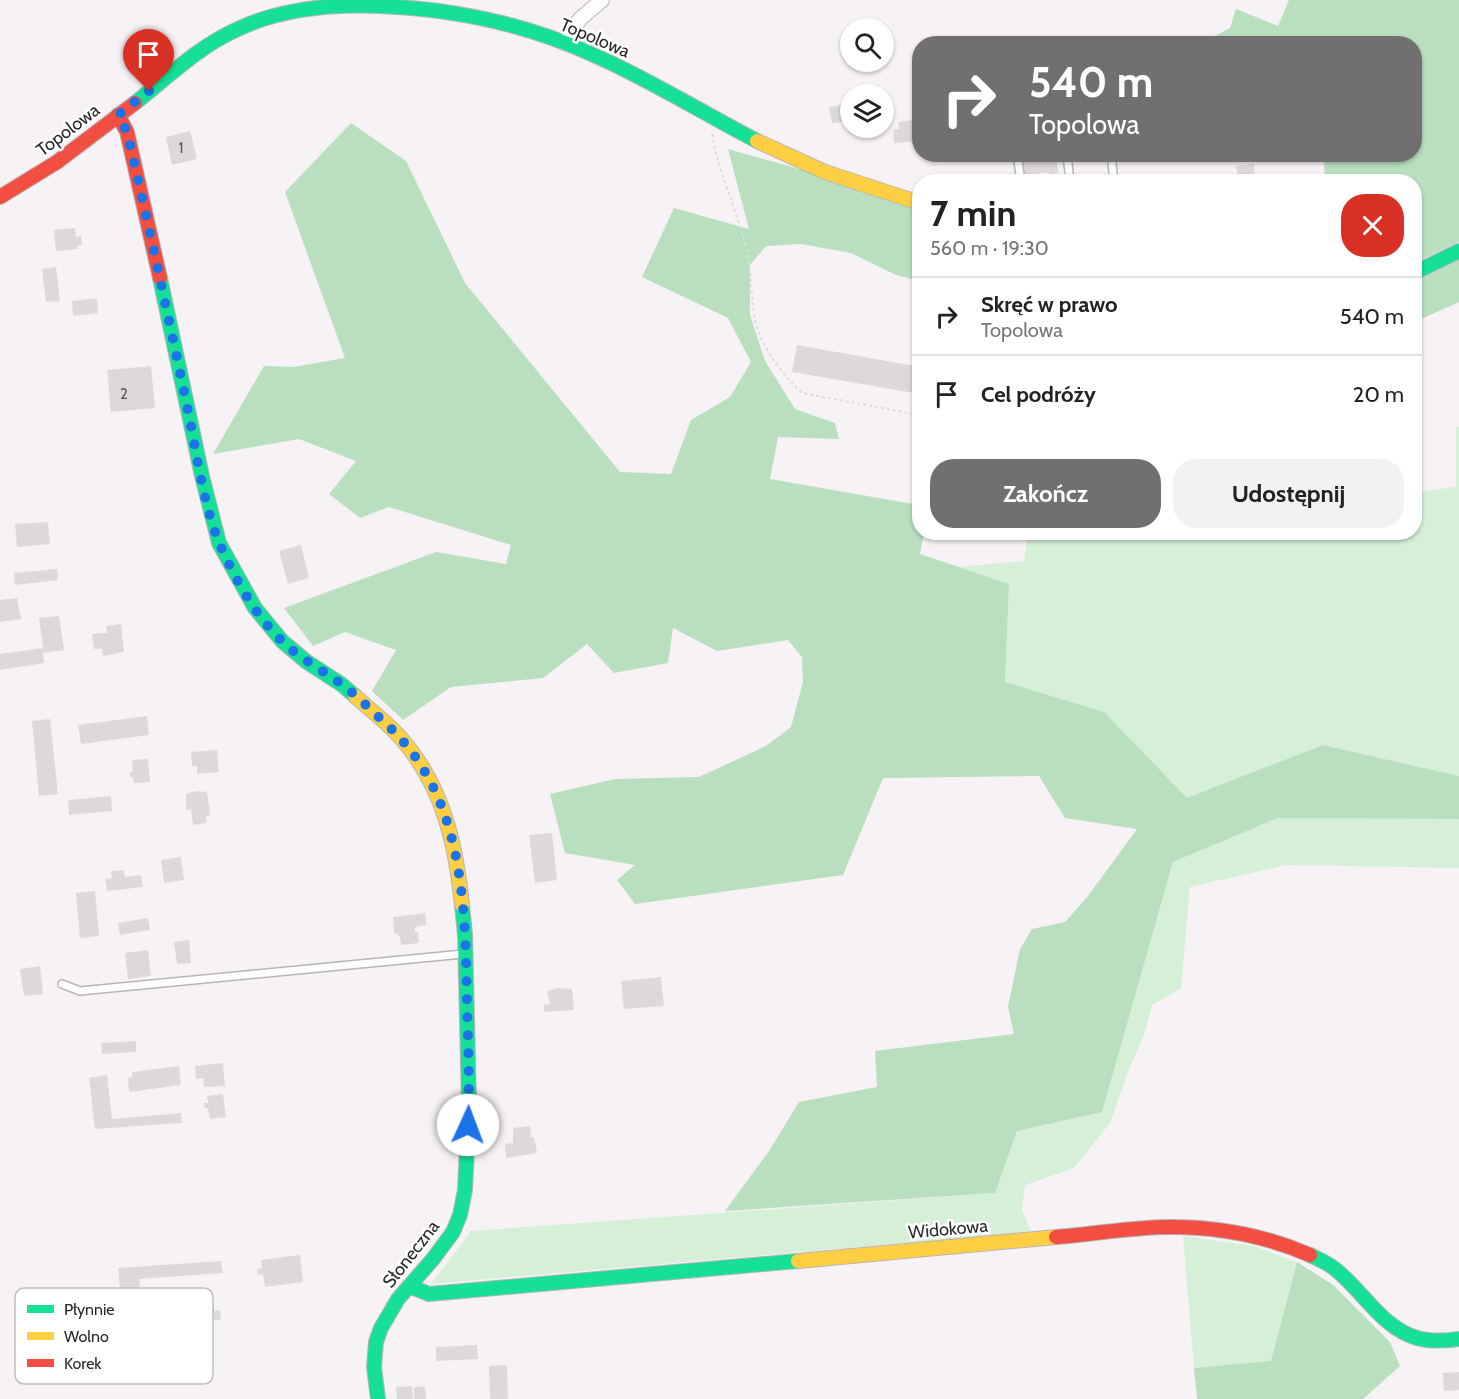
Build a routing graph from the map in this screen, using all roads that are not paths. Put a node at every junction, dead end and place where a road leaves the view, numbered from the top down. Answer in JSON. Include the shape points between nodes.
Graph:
{"nodes":[{"id":1,"x":602,"y":0,"type":"edge"},
{"id":2,"x":564,"y":43,"type":"junction"},
{"id":3,"x":118,"y":115,"type":"junction"},
{"id":4,"x":0,"y":197,"type":"edge"},
{"id":5,"x":912,"y":200,"type":"edge"},
{"id":6,"x":1459,"y":251,"type":"edge"},
{"id":7,"x":1422,"y":269,"type":"edge"},
{"id":8,"x":466,"y":954,"type":"junction"},
{"id":9,"x":62,"y":984,"type":"dead end"},
{"id":10,"x":409,"y":1286,"type":"junction"},
{"id":11,"x":1459,"y":1339,"type":"edge"},
{"id":12,"x":378,"y":1399,"type":"edge"}],
"edges":[{"from":1,"to":2,"type":"street","via":[[580,19]]},
{"from":2,"to":3,"type":"street","name":"Topolowa","via":[[495,21],[418,8],[358,5],[297,10],[258,20],[209,45]]},
{"from":2,"to":5,"type":"street","name":"Topolowa","via":[[820,170]]},
{"from":3,"to":4,"type":"street","name":"Topolowa"},
{"from":3,"to":8,"type":"street","name":"Słoneczna","via":[[127,132],[219,543],[255,608],[282,641],[342,684],[404,741],[422,765],[446,817],[458,865]]},
{"from":6,"to":7,"type":"street"},
{"from":8,"to":9,"type":"lane","via":[[80,991]]},
{"from":8,"to":10,"type":"street","name":"Słoneczna","via":[[469,1104],[465,1190],[453,1232]]},
{"from":10,"to":11,"type":"street","name":"Widokowa","via":[[429,1294],[1170,1227],[1213,1228],[1258,1236],[1322,1261],[1412,1337]]},
{"from":10,"to":12,"type":"street","name":"Słoneczna","via":[[388,1315],[376,1342]]}]}
